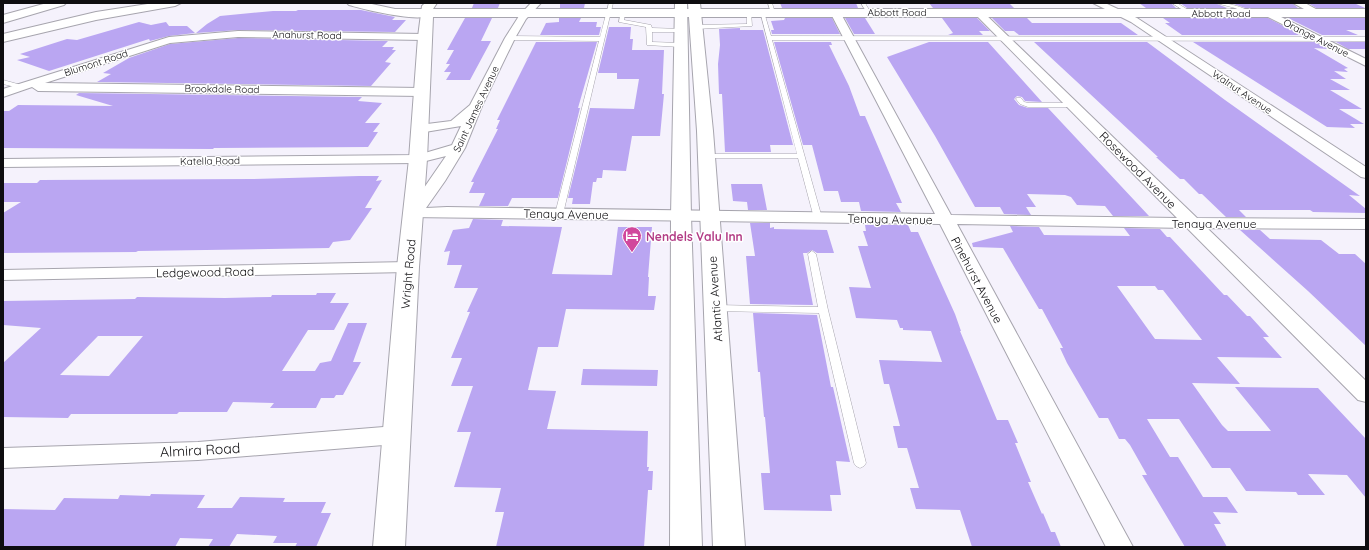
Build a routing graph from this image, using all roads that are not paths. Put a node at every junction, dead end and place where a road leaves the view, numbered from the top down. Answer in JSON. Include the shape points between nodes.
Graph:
{"nodes":[{"id":1,"x":40,"y":3,"type":"edge"},
{"id":2,"x":60,"y":3,"type":"edge"},
{"id":3,"x":175,"y":3,"type":"edge"},
{"id":4,"x":353,"y":3,"type":"edge"},
{"id":5,"x":536,"y":3,"type":"edge"},
{"id":6,"x":1098,"y":3,"type":"edge"},
{"id":7,"x":1174,"y":3,"type":"edge"},
{"id":8,"x":1298,"y":3,"type":"edge"},
{"id":9,"x":1219,"y":6,"type":"edge"},
{"id":10,"x":72,"y":8,"type":"dead end"},
{"id":11,"x":429,"y":8,"type":"edge"},
{"id":12,"x":610,"y":8,"type":"edge"},
{"id":13,"x":688,"y":8,"type":"edge"},
{"id":14,"x":866,"y":8,"type":"edge"},
{"id":15,"x":768,"y":9,"type":"edge"},
{"id":16,"x":527,"y":12,"type":"junction"},
{"id":17,"x":623,"y":12,"type":"junction"},
{"id":18,"x":749,"y":12,"type":"junction"},
{"id":19,"x":835,"y":12,"type":"junction"},
{"id":20,"x":979,"y":12,"type":"junction"},
{"id":21,"x":1118,"y":13,"type":"junction"},
{"id":22,"x":1190,"y":13,"type":"junction"},
{"id":23,"x":1267,"y":13,"type":"junction"},
{"id":24,"x":1318,"y":13,"type":"junction"},
{"id":25,"x":1366,"y":13,"type":"edge"},
{"id":26,"x":3,"y":14,"type":"edge"},
{"id":27,"x":3,"y":19,"type":"edge"},
{"id":28,"x":3,"y":27,"type":"edge"},
{"id":29,"x":696,"y":27,"type":"junction"},
{"id":30,"x":650,"y":30,"type":"junction"},
{"id":31,"x":424,"y":37,"type":"junction"},
{"id":32,"x":680,"y":37,"type":"junction"},
{"id":33,"x":3,"y":38,"type":"edge"},
{"id":34,"x":189,"y":38,"type":"joint"},
{"id":35,"x":510,"y":38,"type":"junction"},
{"id":36,"x":770,"y":38,"type":"junction"},
{"id":37,"x":850,"y":38,"type":"junction"},
{"id":38,"x":1005,"y":38,"type":"junction"},
{"id":39,"x":602,"y":39,"type":"junction"},
{"id":40,"x":1162,"y":39,"type":"junction"},
{"id":41,"x":1317,"y":39,"type":"junction"},
{"id":42,"x":1366,"y":39,"type":"edge"},
{"id":43,"x":1366,"y":63,"type":"edge"},
{"id":44,"x":3,"y":82,"type":"edge"},
{"id":45,"x":23,"y":86,"type":"junction"},
{"id":46,"x":421,"y":92,"type":"junction"},
{"id":47,"x":3,"y":93,"type":"edge"},
{"id":48,"x":1019,"y":99,"type":"dead end"},
{"id":49,"x":1073,"y":105,"type":"junction"},
{"id":50,"x":476,"y":106,"type":"junction"},
{"id":51,"x":419,"y":129,"type":"junction"},
{"id":52,"x":458,"y":148,"type":"junction"},
{"id":53,"x":706,"y":156,"type":"junction"},
{"id":54,"x":802,"y":156,"type":"junction"},
{"id":55,"x":418,"y":159,"type":"junction"},
{"id":56,"x":3,"y":163,"type":"edge"},
{"id":57,"x":1366,"y":174,"type":"edge"},
{"id":58,"x":414,"y":214,"type":"junction"},
{"id":59,"x":559,"y":214,"type":"junction"},
{"id":60,"x":681,"y":216,"type":"junction"},
{"id":61,"x":709,"y":216,"type":"junction"},
{"id":62,"x":818,"y":218,"type":"junction"},
{"id":63,"x":945,"y":220,"type":"junction"},
{"id":64,"x":1192,"y":223,"type":"junction"},
{"id":65,"x":1366,"y":224,"type":"edge"},
{"id":66,"x":812,"y":254,"type":"dead end"},
{"id":67,"x":408,"y":267,"type":"junction"},
{"id":68,"x":3,"y":275,"type":"edge"},
{"id":69,"x":716,"y":308,"type":"junction"},
{"id":70,"x":823,"y":310,"type":"junction"},
{"id":71,"x":1366,"y":394,"type":"edge"},
{"id":72,"x":396,"y":435,"type":"junction"},
{"id":73,"x":3,"y":458,"type":"edge"},
{"id":74,"x":860,"y":463,"type":"dead end"},
{"id":75,"x":390,"y":547,"type":"edge"},
{"id":76,"x":686,"y":547,"type":"edge"},
{"id":77,"x":729,"y":547,"type":"edge"},
{"id":78,"x":1120,"y":547,"type":"edge"}],
"edges":[{"from":1,"to":26,"type":"main road"},
{"from":2,"to":27,"type":"main road"},
{"from":3,"to":33,"type":"main road","via":[[96,16]]},
{"from":4,"to":11,"type":"main road","name":"Abbott Road","via":[[395,13]]},
{"from":5,"to":16,"type":"street","name":"Saint James Avenue"},
{"from":6,"to":21,"type":"street","name":"Walnut Avenue"},
{"from":7,"to":22,"type":"lane"},
{"from":8,"to":24,"type":"street"},
{"from":9,"to":22,"type":"main road","name":"Abbott Road"},
{"from":9,"to":23,"type":"main road","name":"Abbott Road","via":[[1250,13]]},
{"from":10,"to":28,"type":"main road"},
{"from":11,"to":16,"type":"main road","name":"Abbott Road"},
{"from":11,"to":31,"type":"main road","name":"Wright Road"},
{"from":12,"to":16,"type":"main road","name":"Abbott Road"},
{"from":12,"to":17,"type":"main road","name":"Abbott Road"},
{"from":12,"to":39,"type":"lane"},
{"from":13,"to":17,"type":"main road","name":"Abbott Road"},
{"from":13,"to":18,"type":"main road","name":"Abbott Road"},
{"from":13,"to":29,"type":"main road","name":"Atlantic Avenue"},
{"from":13,"to":32,"type":"main road"},
{"from":14,"to":19,"type":"main road","name":"Abbott Road"},
{"from":14,"to":20,"type":"main road","name":"Abbott Road"},
{"from":15,"to":18,"type":"main road","name":"Abbott Road"},
{"from":15,"to":19,"type":"main road","name":"Abbott Road"},
{"from":15,"to":36,"type":"lane"},
{"from":16,"to":35,"type":"street","name":"Saint James Avenue"},
{"from":17,"to":30,"type":"lane","via":[[621,21],[646,25]]},
{"from":18,"to":29,"type":"lane","via":[[750,25]]},
{"from":19,"to":37,"type":"street","name":"Pinehurst Avenue"},
{"from":20,"to":21,"type":"main road","name":"Abbott Road"},
{"from":20,"to":38,"type":"street","name":"Rosewood Avenue"},
{"from":21,"to":22,"type":"main road","name":"Abbott Road"},
{"from":21,"to":40,"type":"street","name":"Walnut Avenue","via":[[1134,20]]},
{"from":23,"to":24,"type":"main road","name":"Abbott Road"},
{"from":23,"to":41,"type":"street","name":"Orange Avenue"},
{"from":24,"to":25,"type":"main road","name":"Abbott Road"},
{"from":29,"to":53,"type":"main road","name":"Atlantic Avenue"},
{"from":30,"to":32,"type":"lane"},
{"from":30,"to":32,"type":"lane","via":[[649,44]]},
{"from":31,"to":34,"type":"street","name":"Anahurst Road","via":[[238,34]]},
{"from":31,"to":46,"type":"main road","name":"Wright Road"},
{"from":32,"to":60,"type":"main road"},
{"from":34,"to":45,"type":"street","name":"Blumont Road","via":[[156,44]]},
{"from":35,"to":39,"type":"lane"},
{"from":35,"to":50,"type":"street","name":"Saint James Avenue"},
{"from":36,"to":37,"type":"lane"},
{"from":36,"to":54,"type":"lane"},
{"from":37,"to":38,"type":"lane"},
{"from":37,"to":63,"type":"street","name":"Pinehurst Avenue"},
{"from":38,"to":40,"type":"lane"},
{"from":38,"to":49,"type":"street","name":"Rosewood Avenue"},
{"from":39,"to":59,"type":"lane"},
{"from":40,"to":41,"type":"lane"},
{"from":40,"to":57,"type":"street","name":"Walnut Avenue"},
{"from":41,"to":42,"type":"lane"},
{"from":41,"to":43,"type":"street","name":"Orange Avenue"},
{"from":44,"to":45,"type":"lane"},
{"from":45,"to":46,"type":"street","name":"Brookdale Road"},
{"from":45,"to":47,"type":"street","name":"Blumont Road"},
{"from":46,"to":51,"type":"main road","name":"Wright Road"},
{"from":48,"to":49,"type":"lane","via":[[1028,105]]},
{"from":49,"to":64,"type":"street","name":"Rosewood Avenue"},
{"from":50,"to":51,"type":"street","via":[[455,124]]},
{"from":50,"to":52,"type":"street","name":"Saint James Avenue"},
{"from":51,"to":55,"type":"main road","name":"Wright Road"},
{"from":52,"to":55,"type":"street","name":"Katella Road"},
{"from":52,"to":58,"type":"street","name":"Saint James Avenue"},
{"from":53,"to":54,"type":"lane"},
{"from":53,"to":61,"type":"main road","name":"Atlantic Avenue"},
{"from":54,"to":62,"type":"lane"},
{"from":55,"to":56,"type":"street","name":"Katella Road"},
{"from":55,"to":58,"type":"main road","name":"Wright Road"},
{"from":58,"to":59,"type":"street","name":"Tenaya Avenue"},
{"from":58,"to":67,"type":"main road","name":"Wright Road"},
{"from":59,"to":60,"type":"street","name":"Tenaya Avenue"},
{"from":60,"to":61,"type":"street","name":"Tenaya Avenue"},
{"from":60,"to":76,"type":"main road"},
{"from":61,"to":62,"type":"street","name":"Tenaya Avenue"},
{"from":61,"to":69,"type":"main road","name":"Atlantic Avenue"},
{"from":62,"to":63,"type":"street","name":"Tenaya Avenue"},
{"from":63,"to":64,"type":"street","name":"Tenaya Avenue"},
{"from":63,"to":78,"type":"street","name":"Pinehurst Avenue"},
{"from":64,"to":65,"type":"street","name":"Tenaya Avenue"},
{"from":64,"to":71,"type":"street","name":"Rosewood Avenue"},
{"from":66,"to":70,"type":"lane"},
{"from":67,"to":68,"type":"street","name":"Ledgewood Road"},
{"from":67,"to":72,"type":"main road","name":"Wright Road"},
{"from":69,"to":70,"type":"lane"},
{"from":69,"to":77,"type":"main road","name":"Atlantic Avenue"},
{"from":70,"to":74,"type":"lane"},
{"from":72,"to":73,"type":"street","name":"Almira Road","via":[[198,451]]},
{"from":72,"to":75,"type":"main road","name":"Wright Road"}]}
